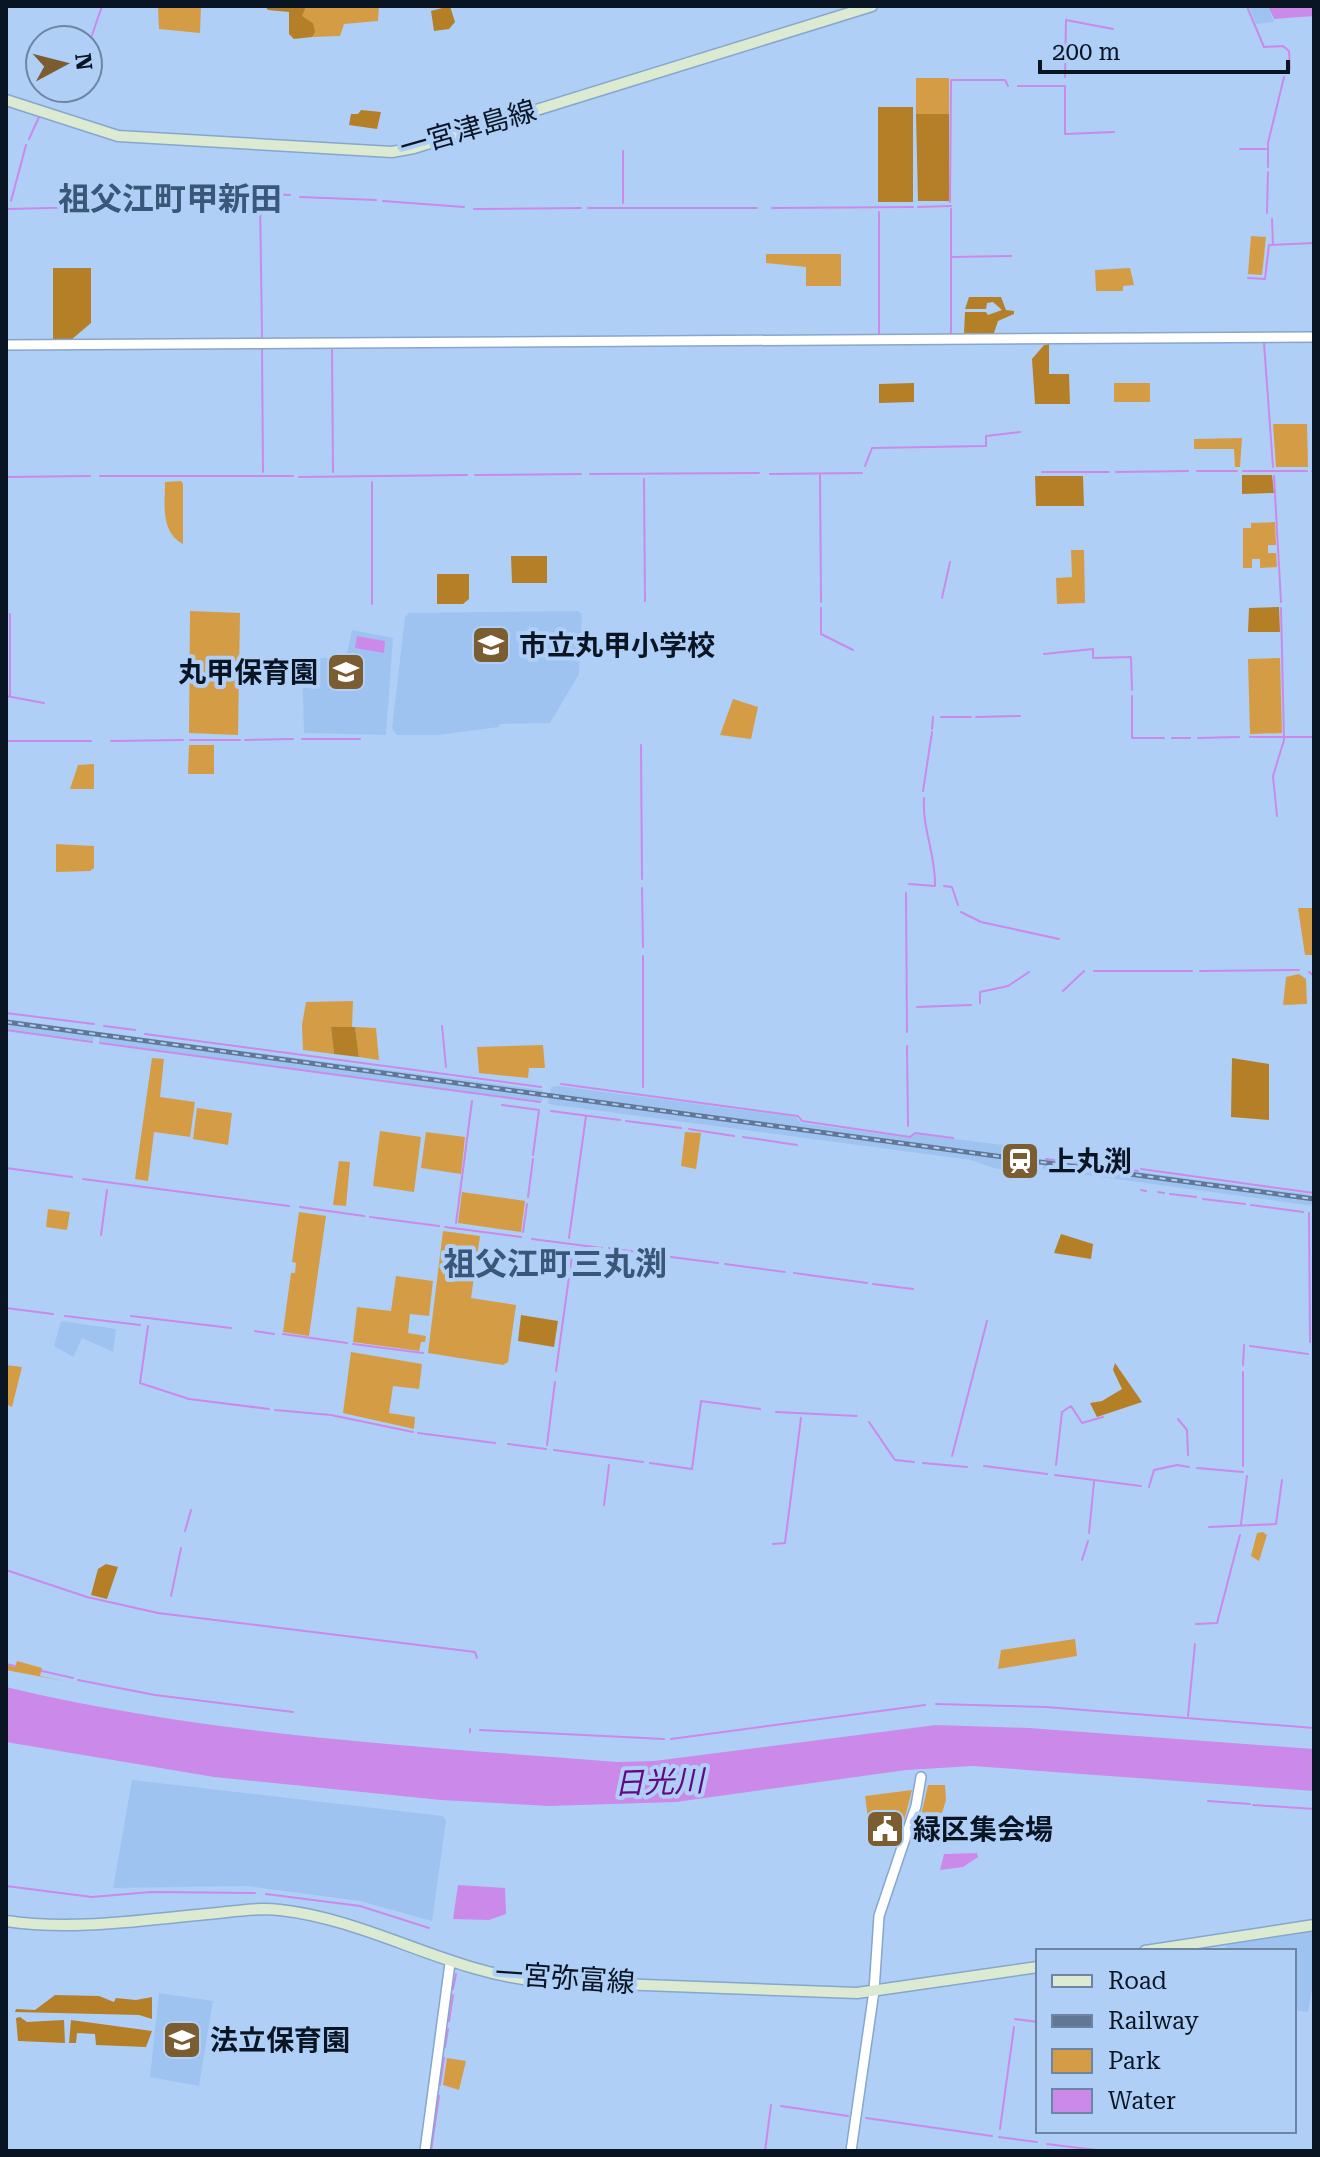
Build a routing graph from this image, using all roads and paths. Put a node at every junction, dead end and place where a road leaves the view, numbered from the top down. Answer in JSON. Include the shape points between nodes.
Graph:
{"nodes":[{"id":1,"x":872,"y":6,"type":"edge"},
{"id":2,"x":6,"y":100,"type":"edge"},
{"id":3,"x":1314,"y":337,"type":"edge"},
{"id":4,"x":6,"y":345,"type":"edge"},
{"id":5,"x":921,"y":1777,"type":"dead end"},
{"id":6,"x":6,"y":1921,"type":"edge"},
{"id":7,"x":1314,"y":1925,"type":"edge"},
{"id":8,"x":1158,"y":1949,"type":"edge"},
{"id":9,"x":450,"y":1963,"type":"junction"},
{"id":10,"x":1036,"y":1967,"type":"edge"},
{"id":11,"x":874,"y":1991,"type":"junction"},
{"id":12,"x":425,"y":2151,"type":"edge"},
{"id":13,"x":851,"y":2151,"type":"edge"}],
"edges":[{"from":1,"to":2,"type":"main road","name":"一宮津島線","via":[[392,152],[118,136]]},
{"from":3,"to":4,"type":"street"},
{"from":5,"to":11,"type":"street","via":[[910,1828],[879,1916]]},
{"from":6,"to":9,"type":"main road","name":"一宮弥富線","via":[[76,1926],[274,1909],[324,1916]]},
{"from":7,"to":8,"type":"main road"},
{"from":9,"to":11,"type":"main road","name":"一宮弥富線","via":[[538,1981]]},
{"from":9,"to":12,"type":"street"},
{"from":10,"to":11,"type":"main road","name":"一宮弥富線"},
{"from":11,"to":13,"type":"street"}]}
